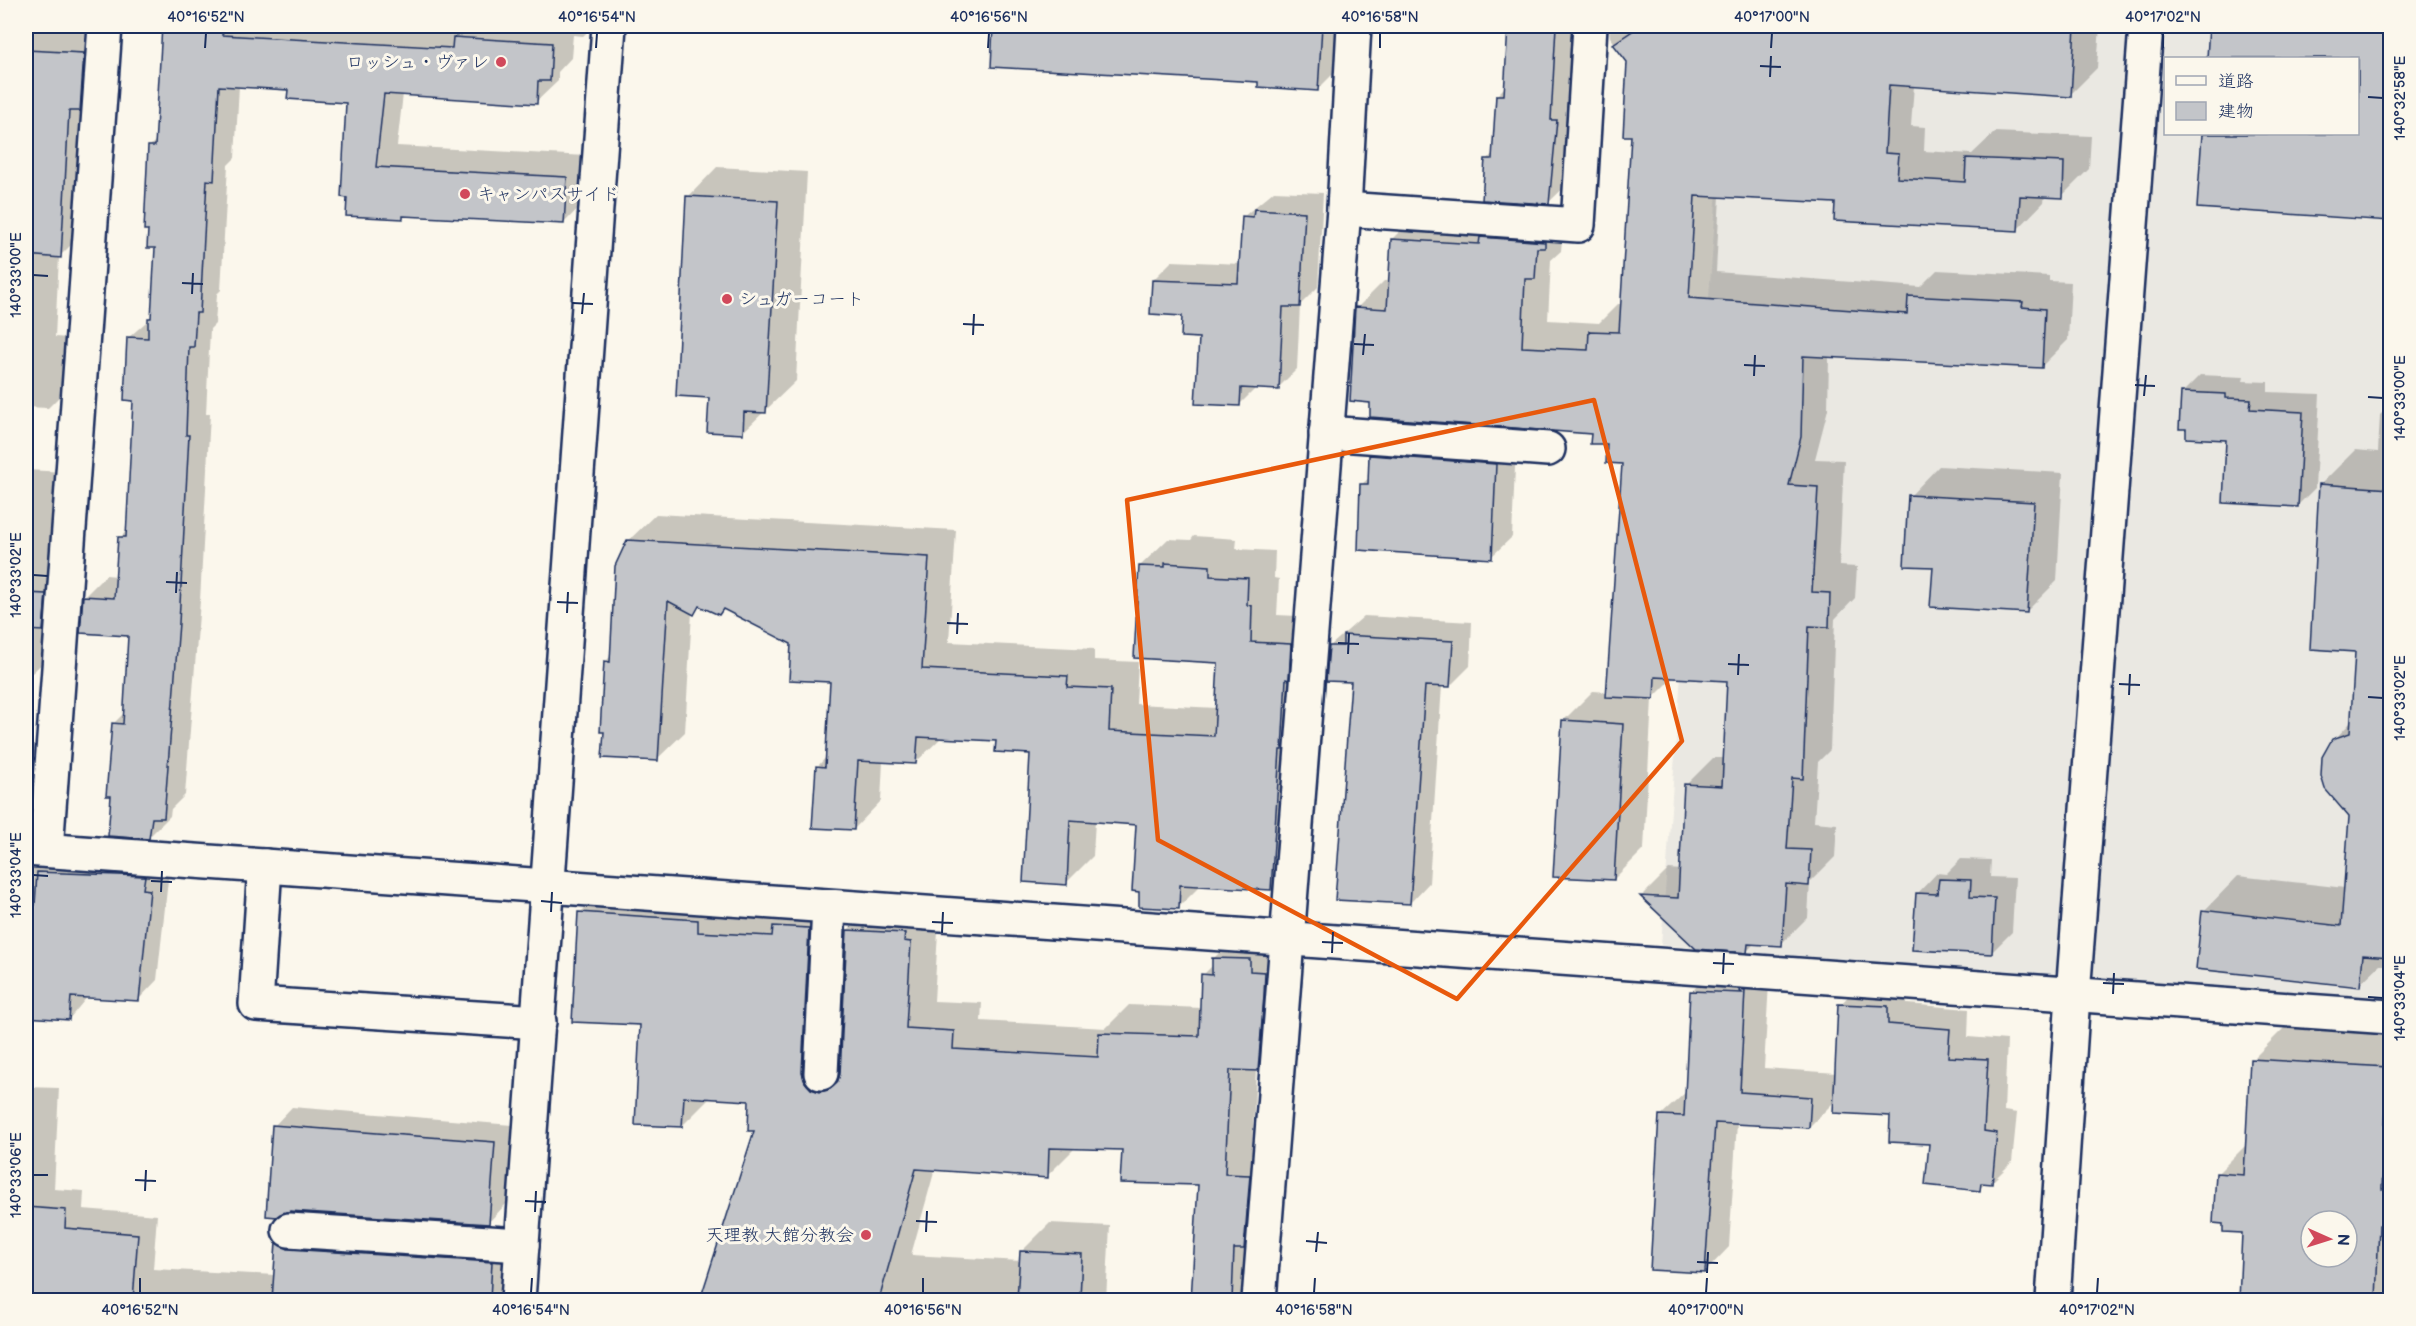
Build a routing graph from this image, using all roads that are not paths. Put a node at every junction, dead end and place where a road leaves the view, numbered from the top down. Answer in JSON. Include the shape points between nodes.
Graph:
{"nodes":[{"id":1,"x":105,"y":26,"type":"edge"},
{"id":2,"x":609,"y":26,"type":"edge"},
{"id":3,"x":1354,"y":26,"type":"edge"},
{"id":4,"x":1590,"y":26,"type":"edge"},
{"id":5,"x":2146,"y":26,"type":"edge"},
{"id":6,"x":1344,"y":209,"type":"junction"},
{"id":7,"x":1326,"y":434,"type":"junction"},
{"id":8,"x":1548,"y":449,"type":"dead end"},
{"id":9,"x":36,"y":849,"type":"edge"},
{"id":10,"x":265,"y":866,"type":"junction"},
{"id":11,"x":548,"y":887,"type":"junction"},
{"id":12,"x":829,"y":907,"type":"junction"},
{"id":13,"x":1286,"y":939,"type":"junction"},
{"id":14,"x":2073,"y":995,"type":"junction"},
{"id":15,"x":2391,"y":1017,"type":"edge"},
{"id":16,"x":538,"y":1022,"type":"junction"},
{"id":17,"x":821,"y":1073,"type":"dead end"},
{"id":18,"x":289,"y":1230,"type":"dead end"},
{"id":19,"x":522,"y":1245,"type":"junction"},
{"id":20,"x":518,"y":1300,"type":"edge"},
{"id":21,"x":1259,"y":1300,"type":"edge"},
{"id":22,"x":2053,"y":1300,"type":"edge"}],
"edges":[{"from":1,"to":9,"type":"street"},
{"from":2,"to":11,"type":"street"},
{"from":3,"to":6,"type":"street"},
{"from":4,"to":6,"type":"street","via":[[1578,225]]},
{"from":5,"to":14,"type":"street"},
{"from":6,"to":7,"type":"street"},
{"from":7,"to":8,"type":"street"},
{"from":7,"to":13,"type":"street"},
{"from":9,"to":10,"type":"street"},
{"from":10,"to":11,"type":"street"},
{"from":10,"to":16,"type":"street","via":[[256,1004]]},
{"from":11,"to":12,"type":"street"},
{"from":11,"to":16,"type":"street"},
{"from":12,"to":13,"type":"street"},
{"from":12,"to":17,"type":"street"},
{"from":13,"to":14,"type":"street"},
{"from":13,"to":21,"type":"street"},
{"from":14,"to":15,"type":"street"},
{"from":14,"to":22,"type":"street"},
{"from":16,"to":19,"type":"street"},
{"from":18,"to":19,"type":"street"},
{"from":19,"to":20,"type":"street"}]}
